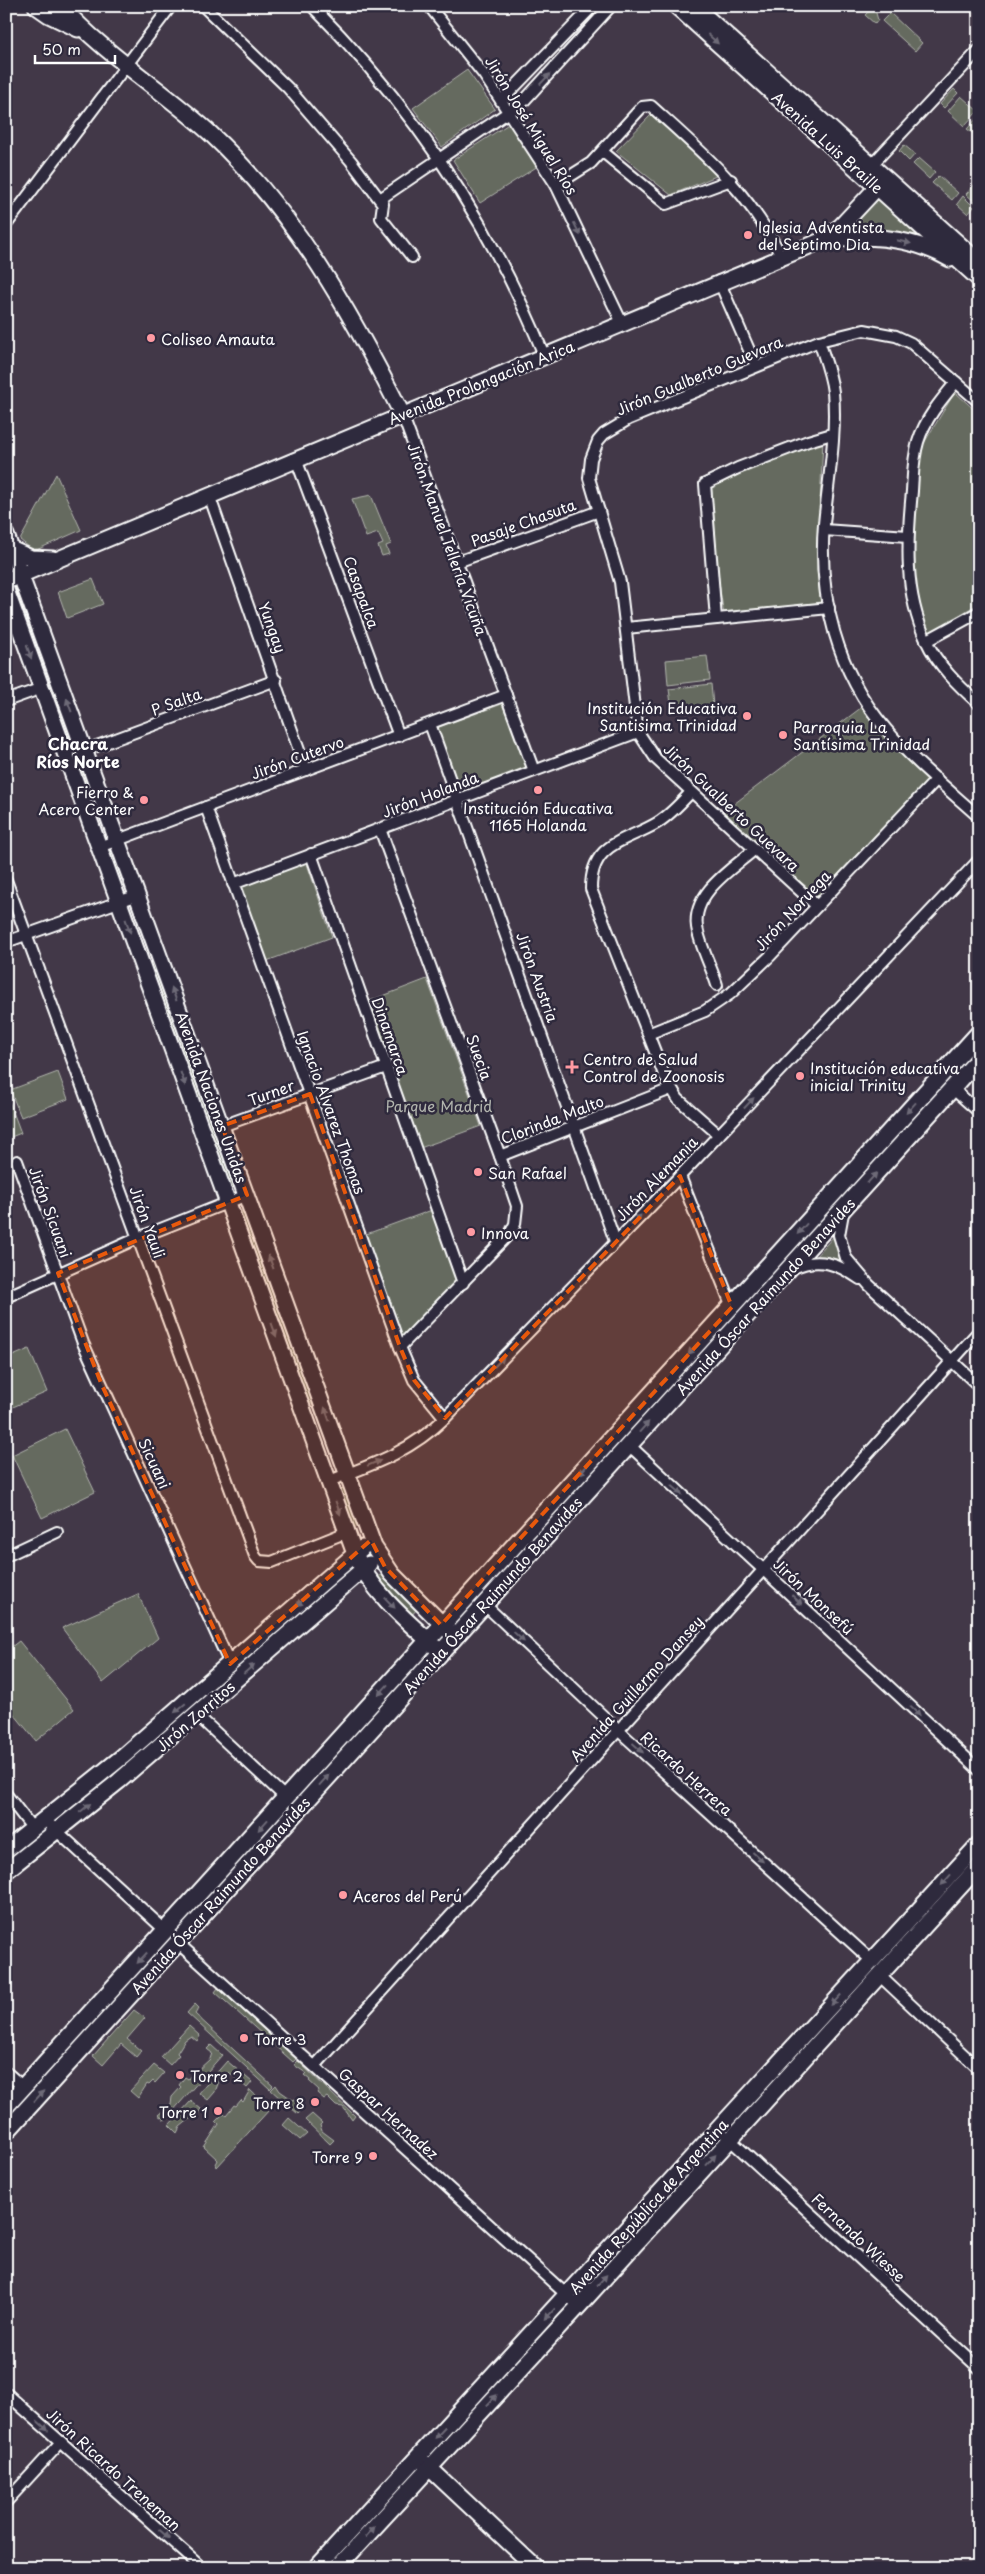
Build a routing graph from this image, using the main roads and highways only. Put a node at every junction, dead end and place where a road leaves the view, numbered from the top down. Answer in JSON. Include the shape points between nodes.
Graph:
{"nodes":[{"id":1,"x":36,"y":6,"type":"edge"},
{"id":2,"x":61,"y":6,"type":"edge"},
{"id":3,"x":676,"y":6,"type":"edge"},
{"id":4,"x":694,"y":6,"type":"edge"},
{"id":5,"x":84,"y":32,"type":"junction"},
{"id":6,"x":867,"y":170,"type":"junction"},
{"id":7,"x":881,"y":182,"type":"junction"},
{"id":8,"x":821,"y":241,"type":"junction"},
{"id":9,"x":972,"y":265,"type":"edge"},
{"id":10,"x":979,"y":279,"type":"edge"},
{"id":11,"x":402,"y":414,"type":"junction"},
{"id":12,"x":6,"y":535,"type":"edge"},
{"id":13,"x":13,"y":550,"type":"junction"},
{"id":14,"x":59,"y":558,"type":"junction"},
{"id":15,"x":22,"y":574,"type":"junction"},
{"id":16,"x":6,"y":580,"type":"edge"},
{"id":17,"x":6,"y":590,"type":"edge"},
{"id":18,"x":979,"y":1033,"type":"edge"},
{"id":19,"x":979,"y":1059,"type":"edge"},
{"id":20,"x":371,"y":1540,"type":"junction"},
{"id":21,"x":355,"y":1554,"type":"junction"},
{"id":22,"x":378,"y":1556,"type":"junction"},
{"id":23,"x":362,"y":1570,"type":"junction"},
{"id":24,"x":448,"y":1631,"type":"junction"},
{"id":25,"x":434,"y":1645,"type":"junction"},
{"id":26,"x":979,"y":1844,"type":"edge"},
{"id":27,"x":6,"y":1850,"type":"edge"},
{"id":28,"x":979,"y":1866,"type":"edge"},
{"id":29,"x":6,"y":1871,"type":"edge"},
{"id":30,"x":6,"y":2106,"type":"edge"},
{"id":31,"x":6,"y":2132,"type":"edge"},
{"id":32,"x":424,"y":2462,"type":"junction"},
{"id":33,"x":316,"y":2568,"type":"edge"},
{"id":34,"x":337,"y":2568,"type":"edge"},
{"id":35,"x":536,"y":2568,"type":"edge"}],
"edges":[{"from":1,"to":5,"type":"main road","name":"Jirón Manuel Tellería Vicuña"},
{"from":2,"to":5,"type":"main road","name":"Jirón Manuel Tellería Vicuña"},
{"from":3,"to":6,"type":"main road","name":"Avenida Luis Braille","one_way":true},
{"from":4,"to":6,"type":"main road","name":"Avenida Luis Braille"},
{"from":5,"to":11,"type":"main road","name":"Jirón Manuel Tellería Vicuña","via":[[212,136],[297,230],[341,298]]},
{"from":6,"to":7,"type":"main road","name":"Avenida Luis Braille"},
{"from":7,"to":8,"type":"main road","name":"Avenida Prolongación Arica","via":[[841,226]]},
{"from":7,"to":9,"type":"main road","name":"Avenida Luis Braille"},
{"from":8,"to":9,"type":"main road","one_way":true,"via":[[847,237],[898,240]]},
{"from":8,"to":11,"type":"main road","name":"Avenida Prolongación Arica"},
{"from":9,"to":10,"type":"main road","name":"Avenida Luis Braille"},
{"from":11,"to":14,"type":"main road","name":"Avenida Prolongación Arica"},
{"from":12,"to":13,"type":"main road","name":"Avenida Naciones Unidas"},
{"from":13,"to":14,"type":"main road","name":"Avenida Prolongación Arica","via":[[31,558]]},
{"from":13,"to":15,"type":"main road","name":"Avenida Naciones Unidas"},
{"from":14,"to":15,"type":"main road","name":"Avenida Prolongación Arica"},
{"from":15,"to":16,"type":"main road","name":"Avenida Prolongación Arica"},
{"from":20,"to":15,"type":"main road","name":"Avenida Naciones Unidas","one_way":true},
{"from":17,"to":21,"type":"main road","name":"Avenida Naciones Unidas","one_way":true},
{"from":18,"to":24,"type":"main road","name":"Avenida Óscar Raimundo Benavides","one_way":true,"via":[[732,1307]]},
{"from":24,"to":19,"type":"main road","name":"Avenida Óscar Raimundo Benavides","one_way":true,"via":[[484,1604]]},
{"from":20,"to":21,"type":"main road","name":"Jirón Zorritos"},
{"from":20,"to":22,"type":"main road","name":"Avenida Naciones Unidas"},
{"from":21,"to":23,"type":"main road","name":"Avenida Naciones Unidas"},
{"from":21,"to":27,"type":"main road","name":"Jirón Zorritos","one_way":true,"via":[[230,1664]]},
{"from":22,"to":23,"type":"main road","name":"Jirón Zorritos"},
{"from":22,"to":24,"type":"main road","name":"Avenida Naciones Unidas"},
{"from":23,"to":25,"type":"main road","name":"Avenida Naciones Unidas","one_way":true,"via":[[380,1594]]},
{"from":29,"to":23,"type":"main road","name":"Jirón Zorritos","one_way":true,"via":[[197,1715]]},
{"from":24,"to":25,"type":"main road","name":"Avenida Óscar Raimundo Benavides"},
{"from":25,"to":30,"type":"main road","name":"Avenida Óscar Raimundo Benavides","one_way":true,"via":[[287,1798]]},
{"from":31,"to":25,"type":"main road","name":"Avenida Óscar Raimundo Benavides","one_way":true,"via":[[178,1943]]},
{"from":26,"to":32,"type":"main road","name":"Avenida República de Argentina","one_way":true,"via":[[566,2295]]},
{"from":32,"to":28,"type":"main road","name":"Avenida República de Argentina","one_way":true,"via":[[579,2306]]},
{"from":32,"to":33,"type":"main road","name":"Avenida República de Argentina"},
{"from":34,"to":32,"type":"main road","name":"Avenida República de Argentina","one_way":true},
{"from":32,"to":35,"type":"main road"}]}
